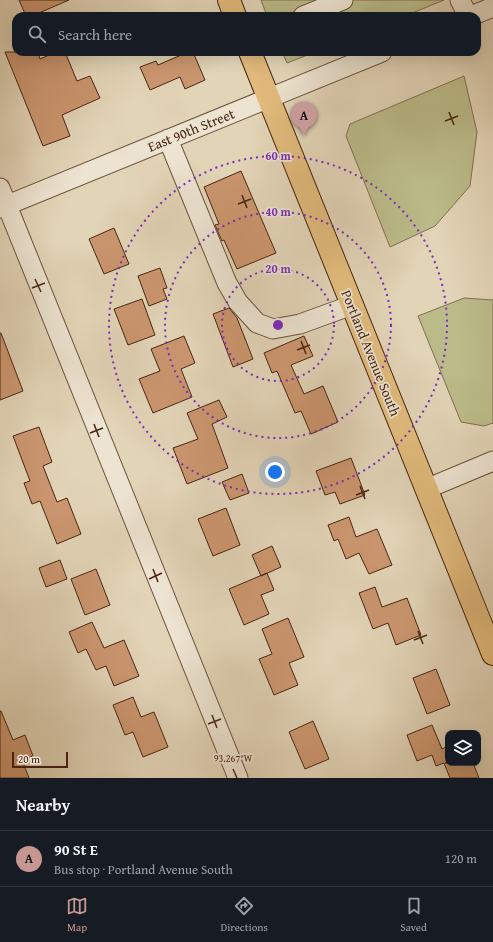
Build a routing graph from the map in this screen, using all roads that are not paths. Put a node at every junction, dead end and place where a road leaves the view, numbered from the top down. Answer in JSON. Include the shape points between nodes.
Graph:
{"nodes":[{"id":1,"x":229,"y":0,"type":"edge"},
{"id":2,"x":343,"y":0,"type":"edge"},
{"id":3,"x":460,"y":0,"type":"edge"},
{"id":4,"x":493,"y":7,"type":"edge"},
{"id":5,"x":234,"y":12,"type":"edge"},
{"id":6,"x":313,"y":12,"type":"edge"},
{"id":7,"x":467,"y":12,"type":"edge"},
{"id":8,"x":480,"y":12,"type":"edge"},
{"id":9,"x":252,"y":56,"type":"edge"},
{"id":10,"x":372,"y":56,"type":"edge"},
{"id":11,"x":268,"y":98,"type":"junction"},
{"id":12,"x":168,"y":139,"type":"junction"},
{"id":13,"x":0,"y":188,"type":"edge"},
{"id":14,"x":4,"y":206,"type":"edge"},
{"id":15,"x":352,"y":305,"type":"junction"},
{"id":16,"x":493,"y":461,"type":"edge"},
{"id":17,"x":426,"y":489,"type":"junction"},
{"id":18,"x":493,"y":654,"type":"edge"},
{"id":19,"x":238,"y":778,"type":"edge"}],
"edges":[{"from":1,"to":5,"type":"main road"},
{"from":2,"to":6,"type":"street"},
{"from":3,"to":7,"type":"street"},
{"from":4,"to":8,"type":"street"},
{"from":9,"to":11,"type":"main road","name":"Portland Avenue South"},
{"from":10,"to":11,"type":"street","name":"East 90th Street"},
{"from":11,"to":12,"type":"street","name":"East 90th Street"},
{"from":11,"to":15,"type":"main road","name":"Portland Avenue South"},
{"from":12,"to":14,"type":"street","name":"East 90th Street"},
{"from":12,"to":15,"type":"street","via":[[226,283],[238,302],[257,323],[273,329],[300,324]]},
{"from":13,"to":14,"type":"street"},
{"from":14,"to":19,"type":"street"},
{"from":15,"to":17,"type":"main road","name":"Portland Avenue South"},
{"from":16,"to":17,"type":"street"},
{"from":17,"to":18,"type":"main road","name":"Portland Avenue South"}]}
